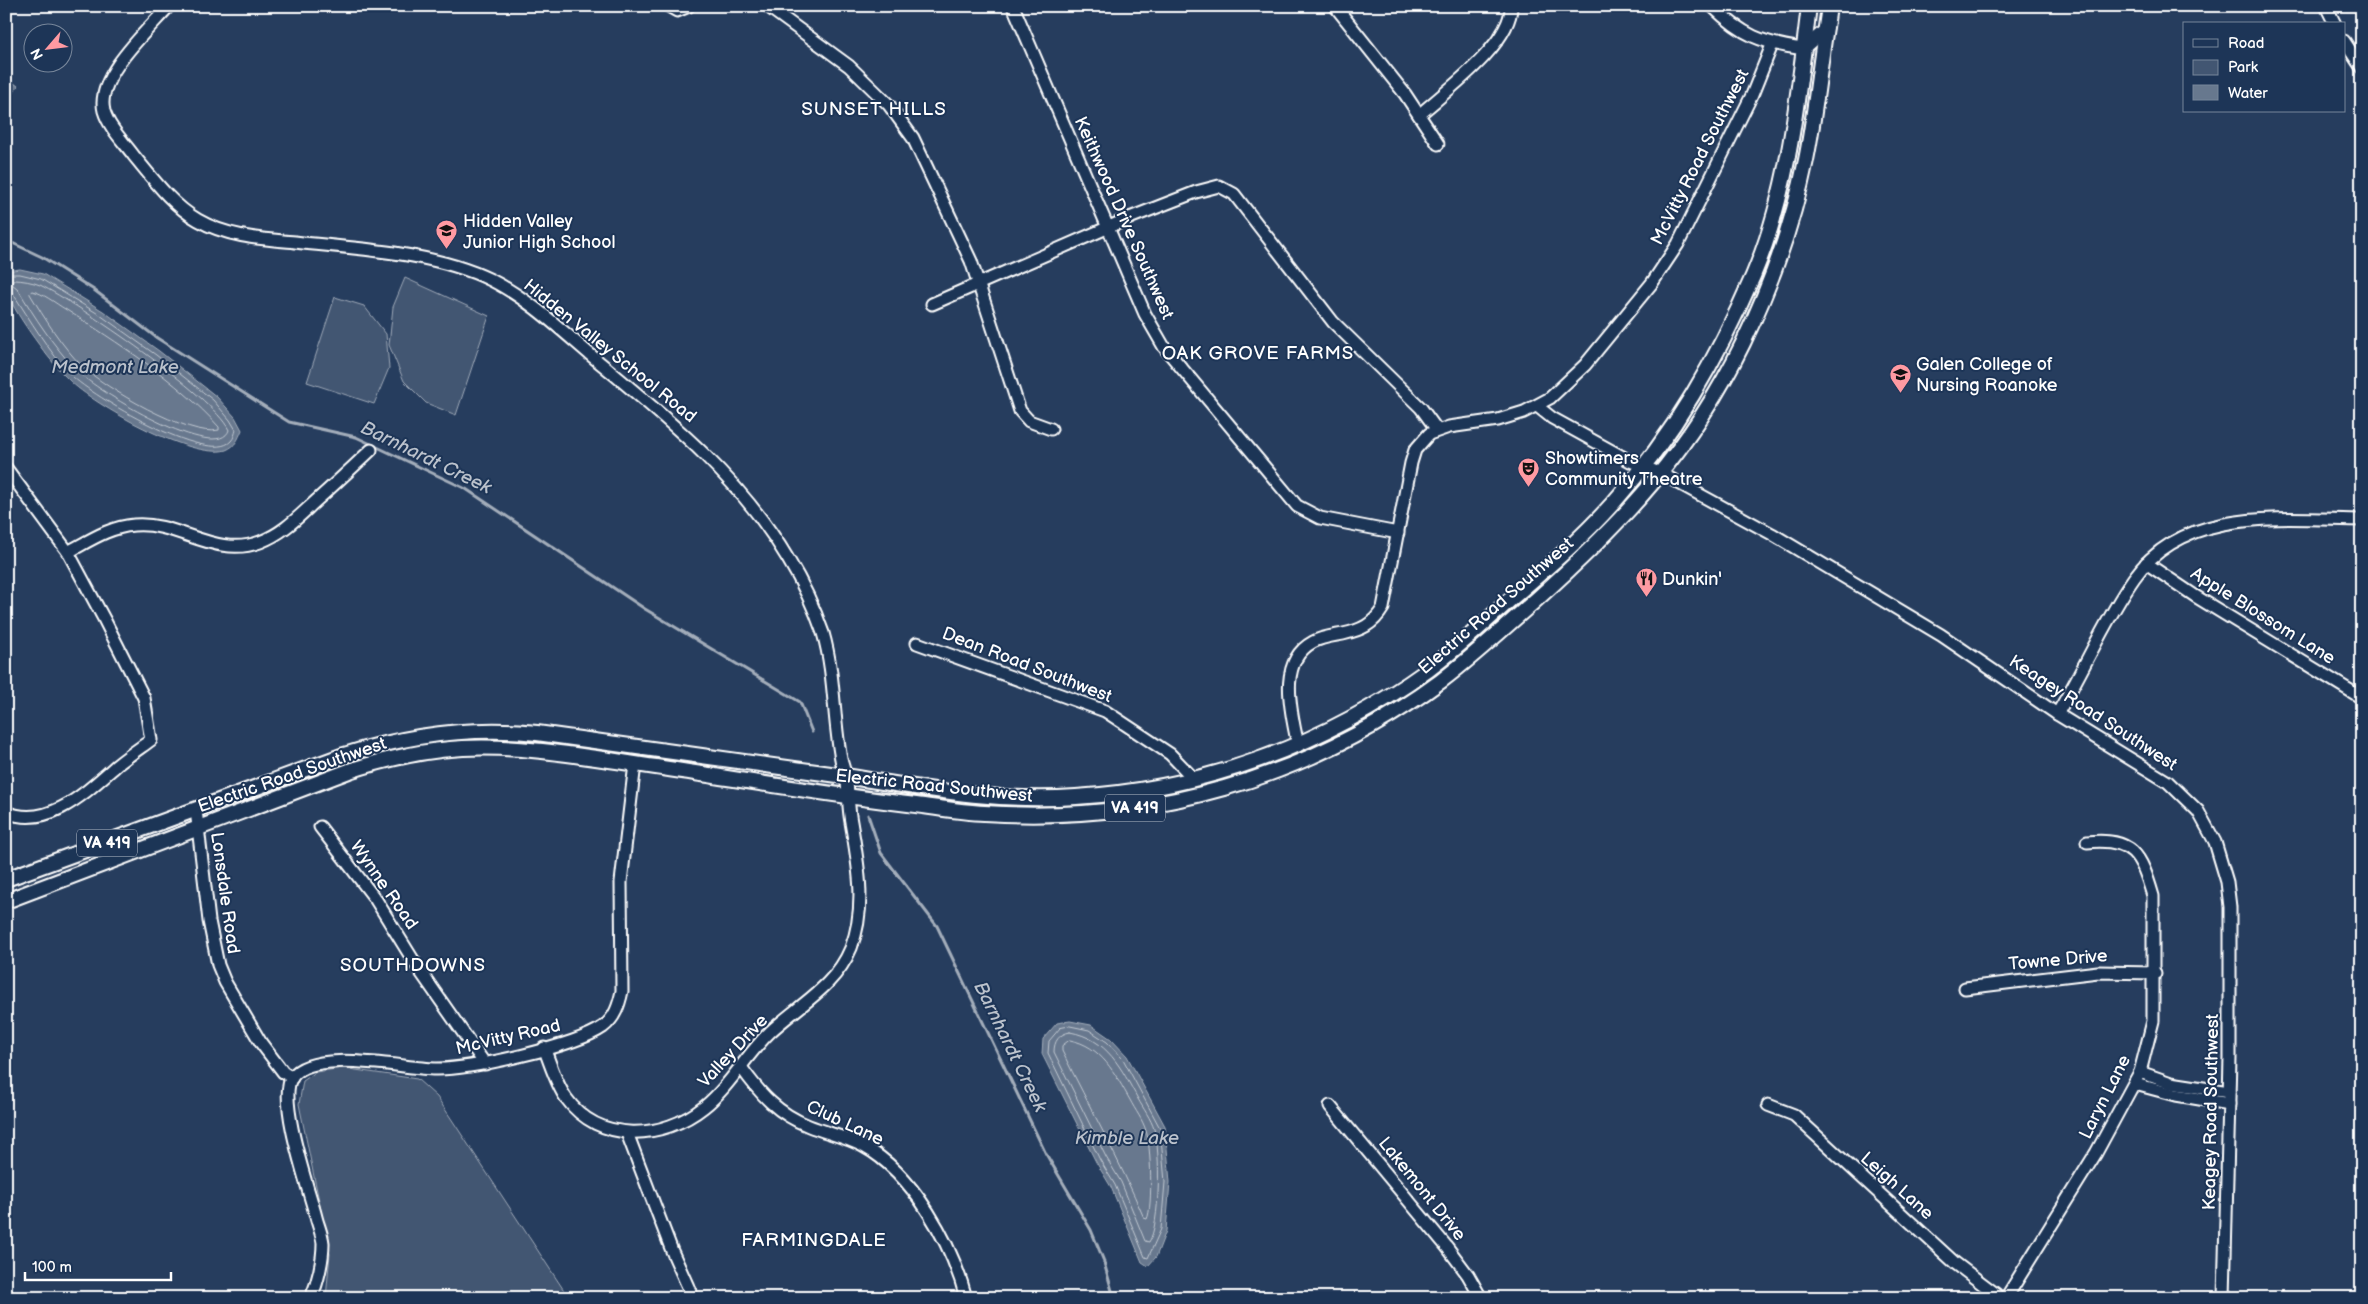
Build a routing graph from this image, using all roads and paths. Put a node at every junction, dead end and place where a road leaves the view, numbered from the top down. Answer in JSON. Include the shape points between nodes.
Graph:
{"nodes":[{"id":1,"x":169,"y":6,"type":"edge"},
{"id":2,"x":668,"y":6,"type":"edge"},
{"id":3,"x":690,"y":6,"type":"edge"},
{"id":4,"x":767,"y":6,"type":"edge"},
{"id":5,"x":1013,"y":6,"type":"edge"},
{"id":6,"x":1335,"y":6,"type":"edge"},
{"id":7,"x":1511,"y":6,"type":"edge"},
{"id":8,"x":1712,"y":6,"type":"edge"},
{"id":9,"x":1809,"y":6,"type":"edge"},
{"id":10,"x":1829,"y":6,"type":"edge"},
{"id":11,"x":2326,"y":6,"type":"edge"},
{"id":12,"x":2334,"y":22,"type":"edge"},
{"id":13,"x":1827,"y":28,"type":"junction"},
{"id":14,"x":2346,"y":43,"type":"edge"},
{"id":15,"x":1772,"y":45,"type":"junction"},
{"id":16,"x":1804,"y":49,"type":"junction"},
{"id":17,"x":2362,"y":68,"type":"edge"},
{"id":18,"x":1419,"y":115,"type":"junction"},
{"id":19,"x":1438,"y":144,"type":"dead end"},
{"id":20,"x":1108,"y":228,"type":"junction"},
{"id":21,"x":979,"y":284,"type":"junction"},
{"id":22,"x":932,"y":304,"type":"dead end"},
{"id":23,"x":1537,"y":406,"type":"junction"},
{"id":24,"x":1051,"y":429,"type":"dead end"},
{"id":25,"x":1437,"y":430,"type":"junction"},
{"id":26,"x":371,"y":450,"type":"dead end"},
{"id":27,"x":1644,"y":467,"type":"junction"},
{"id":28,"x":6,"y":468,"type":"edge"},
{"id":29,"x":1662,"y":474,"type":"junction"},
{"id":30,"x":2362,"y":520,"type":"edge"},
{"id":31,"x":1398,"y":534,"type":"junction"},
{"id":32,"x":68,"y":552,"type":"junction"},
{"id":33,"x":2146,"y":563,"type":"junction"},
{"id":34,"x":917,"y":642,"type":"dead end"},
{"id":35,"x":2362,"y":698,"type":"edge"},
{"id":36,"x":2057,"y":714,"type":"junction"},
{"id":37,"x":1298,"y":746,"type":"junction"},
{"id":38,"x":635,"y":764,"type":"junction"},
{"id":39,"x":846,"y":777,"type":"junction"},
{"id":40,"x":1194,"y":779,"type":"junction"},
{"id":41,"x":846,"y":797,"type":"junction"},
{"id":42,"x":196,"y":810,"type":"junction"},
{"id":43,"x":6,"y":812,"type":"edge"},
{"id":44,"x":320,"y":826,"type":"dead end"},
{"id":45,"x":198,"y":828,"type":"junction"},
{"id":46,"x":2087,"y":842,"type":"dead end"},
{"id":47,"x":6,"y":880,"type":"edge"},
{"id":48,"x":6,"y":901,"type":"edge"},
{"id":49,"x":2154,"y":973,"type":"junction"},
{"id":50,"x":1966,"y":988,"type":"dead end"},
{"id":51,"x":544,"y":1048,"type":"junction"},
{"id":52,"x":485,"y":1064,"type":"junction"},
{"id":53,"x":741,"y":1067,"type":"junction"},
{"id":54,"x":2140,"y":1072,"type":"junction"},
{"id":55,"x":292,"y":1078,"type":"junction"},
{"id":56,"x":2135,"y":1084,"type":"junction"},
{"id":57,"x":2229,"y":1092,"type":"junction"},
{"id":58,"x":2229,"y":1104,"type":"junction"},
{"id":59,"x":1330,"y":1106,"type":"dead end"},
{"id":60,"x":1768,"y":1106,"type":"dead end"},
{"id":61,"x":627,"y":1133,"type":"junction"},
{"id":62,"x":311,"y":1298,"type":"edge"},
{"id":63,"x":693,"y":1298,"type":"edge"},
{"id":64,"x":966,"y":1298,"type":"edge"},
{"id":65,"x":1481,"y":1298,"type":"edge"},
{"id":66,"x":2001,"y":1298,"type":"edge"},
{"id":67,"x":2006,"y":1298,"type":"edge"},
{"id":68,"x":2224,"y":1298,"type":"edge"}],
"edges":[{"from":1,"to":39,"type":"street","name":"Hidden Valley School Road","via":[[116,69],[103,93],[103,105],[112,127],[166,194],[197,220],[229,233],[430,260],[475,273],[513,293],[640,396],[695,444],[750,505],[783,550],[803,585],[814,608],[828,655]]},
{"from":2,"to":3,"type":"street","via":[[677,11]]},
{"from":4,"to":21,"type":"street","via":[[849,66],[902,121],[937,187]]},
{"from":5,"to":20,"type":"street","name":"Keithwood Drive Southwest"},
{"from":6,"to":18,"type":"street"},
{"from":7,"to":18,"type":"street","via":[[1506,30],[1494,46]]},
{"from":8,"to":15,"type":"street","via":[[1740,29]]},
{"from":9,"to":16,"type":"main road","name":"Electric Road Southwest","number":"VA 419"},
{"from":10,"to":13,"type":"main road","name":"Electric Road Southwest","number":"VA 419"},
{"from":11,"to":12,"type":"street"},
{"from":13,"to":16,"type":"street"},
{"from":13,"to":29,"type":"main road","name":"Electric Road Southwest","number":"VA 419","via":[[1806,162],[1770,280],[1723,380]]},
{"from":14,"to":17,"type":"street"},
{"from":15,"to":16,"type":"street"},
{"from":15,"to":23,"type":"street","name":"McVitty Road Southwest","via":[[1752,95],[1689,224],[1661,270],[1585,365],[1555,394]]},
{"from":16,"to":27,"type":"main road","name":"Electric Road Southwest","number":"VA 419","via":[[1785,169],[1753,277],[1707,373]]},
{"from":18,"to":19,"type":"street"},
{"from":20,"to":21,"type":"street"},
{"from":20,"to":25,"type":"street","via":[[1196,192],[1219,186],[1229,190],[1333,322],[1421,408]]},
{"from":20,"to":31,"type":"street","name":"Keithwood Drive Southwest","via":[[1145,314],[1164,347],[1291,501],[1320,518]]},
{"from":21,"to":22,"type":"street"},
{"from":21,"to":24,"type":"street","via":[[1020,411],[1029,421]]},
{"from":23,"to":25,"type":"street","name":"McVitty Road Southwest","via":[[1498,420]]},
{"from":23,"to":27,"type":"street","name":"Keagey Road Southwest","via":[[1552,418]]},
{"from":25,"to":31,"type":"street","via":[[1422,440],[1415,450]]},
{"from":26,"to":32,"type":"street","via":[[288,526],[259,542],[227,546],[169,530],[136,525],[108,531]]},
{"from":27,"to":29,"type":"street","name":"Keagey Road Southwest"},
{"from":27,"to":37,"type":"main road","name":"Electric Road Southwest","number":"VA 419","via":[[1593,524],[1463,642],[1390,696]]},
{"from":28,"to":32,"type":"street"},
{"from":29,"to":36,"type":"street","name":"Keagey Road Southwest","via":[[1772,534],[1941,635]]},
{"from":29,"to":41,"type":"main road","name":"Electric Road Southwest","number":"VA 419","via":[[1606,535],[1441,681],[1365,731],[1280,770],[1196,797],[1071,815],[979,813]]},
{"from":30,"to":33,"type":"street","via":[[2286,519],[2224,524],[2179,538]]},
{"from":31,"to":37,"type":"street","via":[[1386,597],[1377,618],[1363,629],[1314,641],[1299,654],[1290,677],[1289,700]]},
{"from":32,"to":43,"type":"street","via":[[144,698],[151,740],[65,806],[38,816]]},
{"from":33,"to":35,"type":"street","name":"Apple Blossom Lane"},
{"from":33,"to":36,"type":"street","via":[[2117,605]]},
{"from":34,"to":40,"type":"street","name":"Dean Road Southwest","via":[[1105,712],[1170,754]]},
{"from":36,"to":57,"type":"street","name":"Keagey Road Southwest","via":[[2177,789],[2198,811],[2215,842],[2230,907]]},
{"from":37,"to":40,"type":"main road","name":"Electric Road Southwest","number":"VA 419","via":[[1232,770]]},
{"from":38,"to":41,"type":"main road","name":"Electric Road Southwest","number":"VA 419"},
{"from":38,"to":45,"type":"main road","name":"Electric Road Southwest","number":"VA 419","via":[[524,749],[434,751],[380,761],[349,771]]},
{"from":38,"to":51,"type":"street","name":"McVitty Road","via":[[621,882],[622,980],[619,1004],[602,1027]]},
{"from":39,"to":40,"type":"main road","name":"Electric Road Southwest","number":"VA 419","via":[[983,796],[1038,799],[1114,794]]},
{"from":39,"to":41,"type":"street","name":"Valley Drive"},
{"from":39,"to":42,"type":"main road","name":"Electric Road Southwest","number":"VA 419","via":[[537,733],[463,731],[376,745]]},
{"from":41,"to":53,"type":"street","name":"Valley Drive","via":[[860,876],[859,921],[850,948],[830,982],[772,1031]]},
{"from":42,"to":45,"type":"street","name":"Lonsdale Road"},
{"from":42,"to":47,"type":"main road","name":"Electric Road Southwest","number":"VA 419"},
{"from":44,"to":52,"type":"street","name":"Wynne Road","via":[[376,900],[418,968]]},
{"from":45,"to":48,"type":"main road","name":"Electric Road Southwest","number":"VA 419"},
{"from":45,"to":55,"type":"street","name":"Lonsdale Road","via":[[209,921],[218,965],[261,1043],[283,1072]]},
{"from":46,"to":49,"type":"street","name":"Laryn Lane","via":[[2121,842],[2140,862],[2154,896]]},
{"from":49,"to":50,"type":"street","name":"Towne Drive","via":[[2098,972]]},
{"from":49,"to":54,"type":"street","name":"Laryn Lane","via":[[2153,1020]]},
{"from":51,"to":52,"type":"street","name":"McVitty Road"},
{"from":51,"to":61,"type":"street","name":"Valley Drive","via":[[560,1088],[577,1110],[597,1125]]},
{"from":52,"to":55,"type":"street","name":"McVitty Road","via":[[435,1069],[329,1061],[304,1067]]},
{"from":53,"to":61,"type":"street","name":"Valley Drive","via":[[706,1105],[682,1120],[649,1132]]},
{"from":53,"to":64,"type":"street","name":"Club Lane","via":[[777,1109],[809,1126],[862,1146],[887,1163],[916,1197],[942,1236]]},
{"from":54,"to":56,"type":"street","name":"Laryn Lane"},
{"from":54,"to":57,"type":"street","via":[[2171,1083]]},
{"from":55,"to":62,"type":"street","via":[[288,1086],[290,1120],[323,1242],[316,1287]]},
{"from":56,"to":58,"type":"street"},
{"from":56,"to":67,"type":"street","name":"Laryn Lane","via":[[2096,1154]]},
{"from":57,"to":58,"type":"street","name":"Keagey Road Southwest"},
{"from":58,"to":68,"type":"street","name":"Keagey Road Southwest"},
{"from":59,"to":65,"type":"street","name":"Lakemont Drive","via":[[1447,1247]]},
{"from":60,"to":66,"type":"street","name":"Leigh Lane","via":[[1794,1116],[1955,1263]]},
{"from":61,"to":63,"type":"street"}]}
